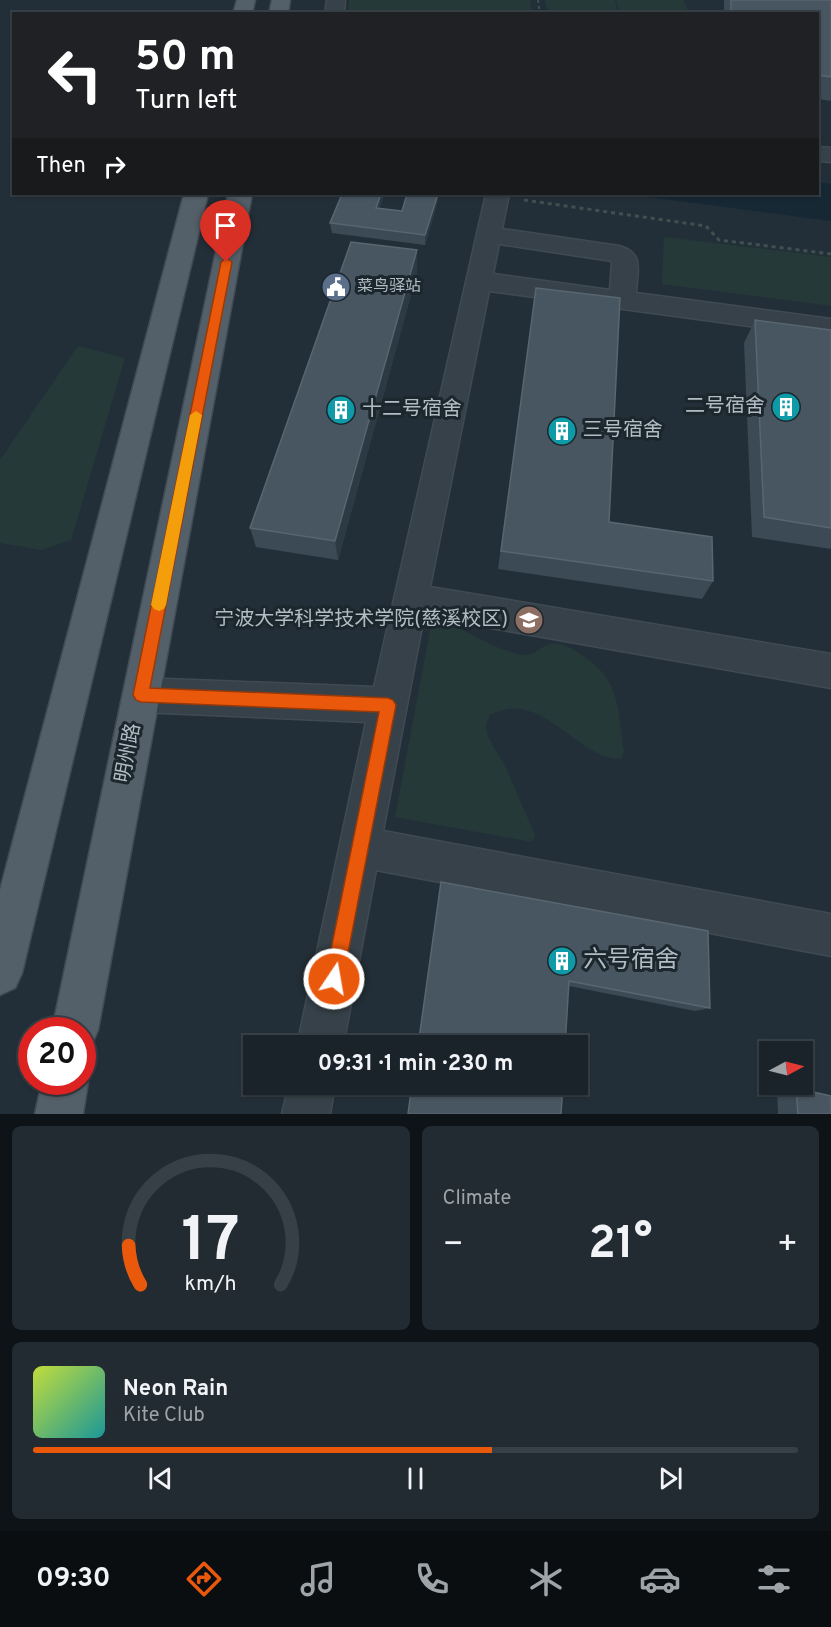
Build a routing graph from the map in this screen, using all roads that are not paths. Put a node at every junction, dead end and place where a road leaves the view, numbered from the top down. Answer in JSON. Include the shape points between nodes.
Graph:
{"nodes":[{"id":1,"x":196,"y":195,"type":"edge"},
{"id":2,"x":240,"y":195,"type":"edge"},
{"id":3,"x":497,"y":195,"type":"edge"},
{"id":4,"x":488,"y":235,"type":"junction"},
{"id":5,"x":479,"y":281,"type":"junction"},
{"id":6,"x":622,"y":300,"type":"junction"},
{"id":7,"x":831,"y":328,"type":"edge"},
{"id":8,"x":410,"y":599,"type":"junction"},
{"id":9,"x":831,"y":670,"type":"edge"},
{"id":10,"x":141,"y":695,"type":"junction"},
{"id":11,"x":388,"y":705,"type":"junction"},
{"id":12,"x":361,"y":847,"type":"junction"},
{"id":13,"x":831,"y":935,"type":"edge"},
{"id":14,"x":0,"y":973,"type":"edge"},
{"id":15,"x":78,"y":1017,"type":"edge"},
{"id":16,"x":322,"y":1035,"type":"edge"},
{"id":17,"x":63,"y":1095,"type":"edge"},
{"id":18,"x":310,"y":1095,"type":"edge"},
{"id":19,"x":59,"y":1114,"type":"edge"},
{"id":20,"x":306,"y":1114,"type":"edge"}],
"edges":[{"from":1,"to":14,"type":"main road"},
{"from":2,"to":10,"type":"main road","name":"明州路"},
{"from":3,"to":4,"type":"street"},
{"from":4,"to":5,"type":"street"},
{"from":4,"to":6,"type":"street","via":[[619,254],[625,258]]},
{"from":5,"to":6,"type":"street"},
{"from":5,"to":8,"type":"street"},
{"from":6,"to":7,"type":"street"},
{"from":8,"to":9,"type":"street"},
{"from":8,"to":11,"type":"street"},
{"from":10,"to":11,"type":"street"},
{"from":10,"to":15,"type":"main road","name":"明州路"},
{"from":11,"to":12,"type":"street"},
{"from":12,"to":13,"type":"street"},
{"from":12,"to":16,"type":"street"},
{"from":17,"to":19,"type":"main road"},
{"from":18,"to":20,"type":"street"}]}
